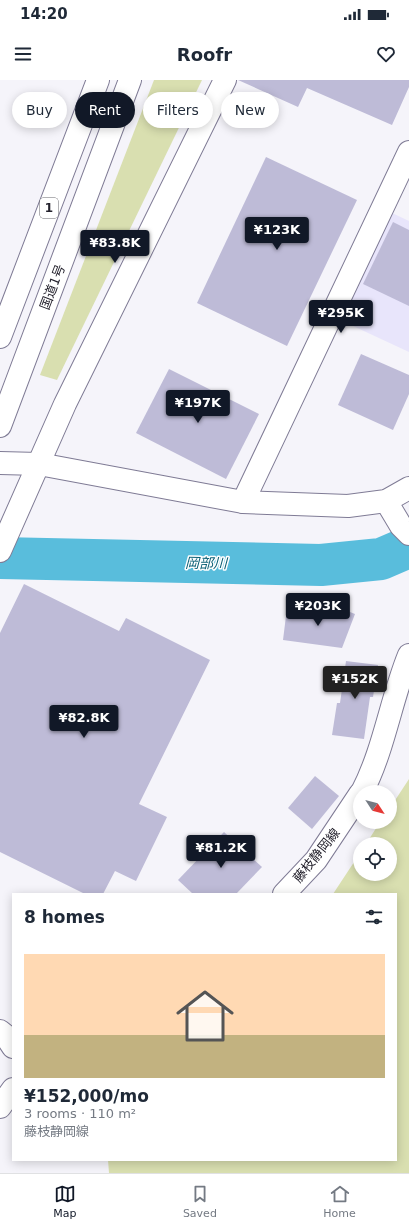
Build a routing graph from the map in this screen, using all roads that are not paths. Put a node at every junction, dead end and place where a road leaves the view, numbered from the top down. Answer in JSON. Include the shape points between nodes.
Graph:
{"nodes":[{"id":1,"x":98,"y":80,"type":"edge"},
{"id":2,"x":130,"y":80,"type":"edge"},
{"id":3,"x":225,"y":80,"type":"edge"},
{"id":4,"x":409,"y":152,"type":"edge"},
{"id":5,"x":0,"y":336,"type":"edge"},
{"id":6,"x":0,"y":426,"type":"edge"},
{"id":7,"x":0,"y":463,"type":"edge"},
{"id":8,"x":39,"y":464,"type":"junction"},
{"id":9,"x":409,"y":488,"type":"edge"},
{"id":10,"x":386,"y":501,"type":"junction"},
{"id":11,"x":243,"y":502,"type":"junction"},
{"id":12,"x":405,"y":530,"type":"edge"},
{"id":13,"x":0,"y":551,"type":"edge"},
{"id":14,"x":409,"y":655,"type":"edge"},
{"id":15,"x":364,"y":785,"type":"edge"},
{"id":16,"x":353,"y":805,"type":"edge"},
{"id":17,"x":285,"y":893,"type":"edge"},
{"id":18,"x":0,"y":1031,"type":"edge"},
{"id":19,"x":12,"y":1045,"type":"edge"},
{"id":20,"x":12,"y":1090,"type":"edge"},
{"id":21,"x":0,"y":1107,"type":"edge"}],
"edges":[{"from":1,"to":5,"type":"main road","number":"1"},
{"from":2,"to":6,"type":"main road","name":"国道1号","number":"1"},
{"from":3,"to":8,"type":"main road","via":[[65,404]]},
{"from":4,"to":11,"type":"main road"},
{"from":7,"to":8,"type":"main road"},
{"from":8,"to":11,"type":"main road"},
{"from":8,"to":13,"type":"main road"},
{"from":9,"to":10,"type":"main road"},
{"from":10,"to":11,"type":"main road","via":[[348,506]]},
{"from":10,"to":12,"type":"main road"},
{"from":14,"to":15,"type":"main road","name":"藤枝静岡線"},
{"from":16,"to":17,"type":"main road","name":"藤枝静岡線","via":[[316,860]]},
{"from":18,"to":19,"type":"main road"},
{"from":20,"to":21,"type":"main road"}]}
